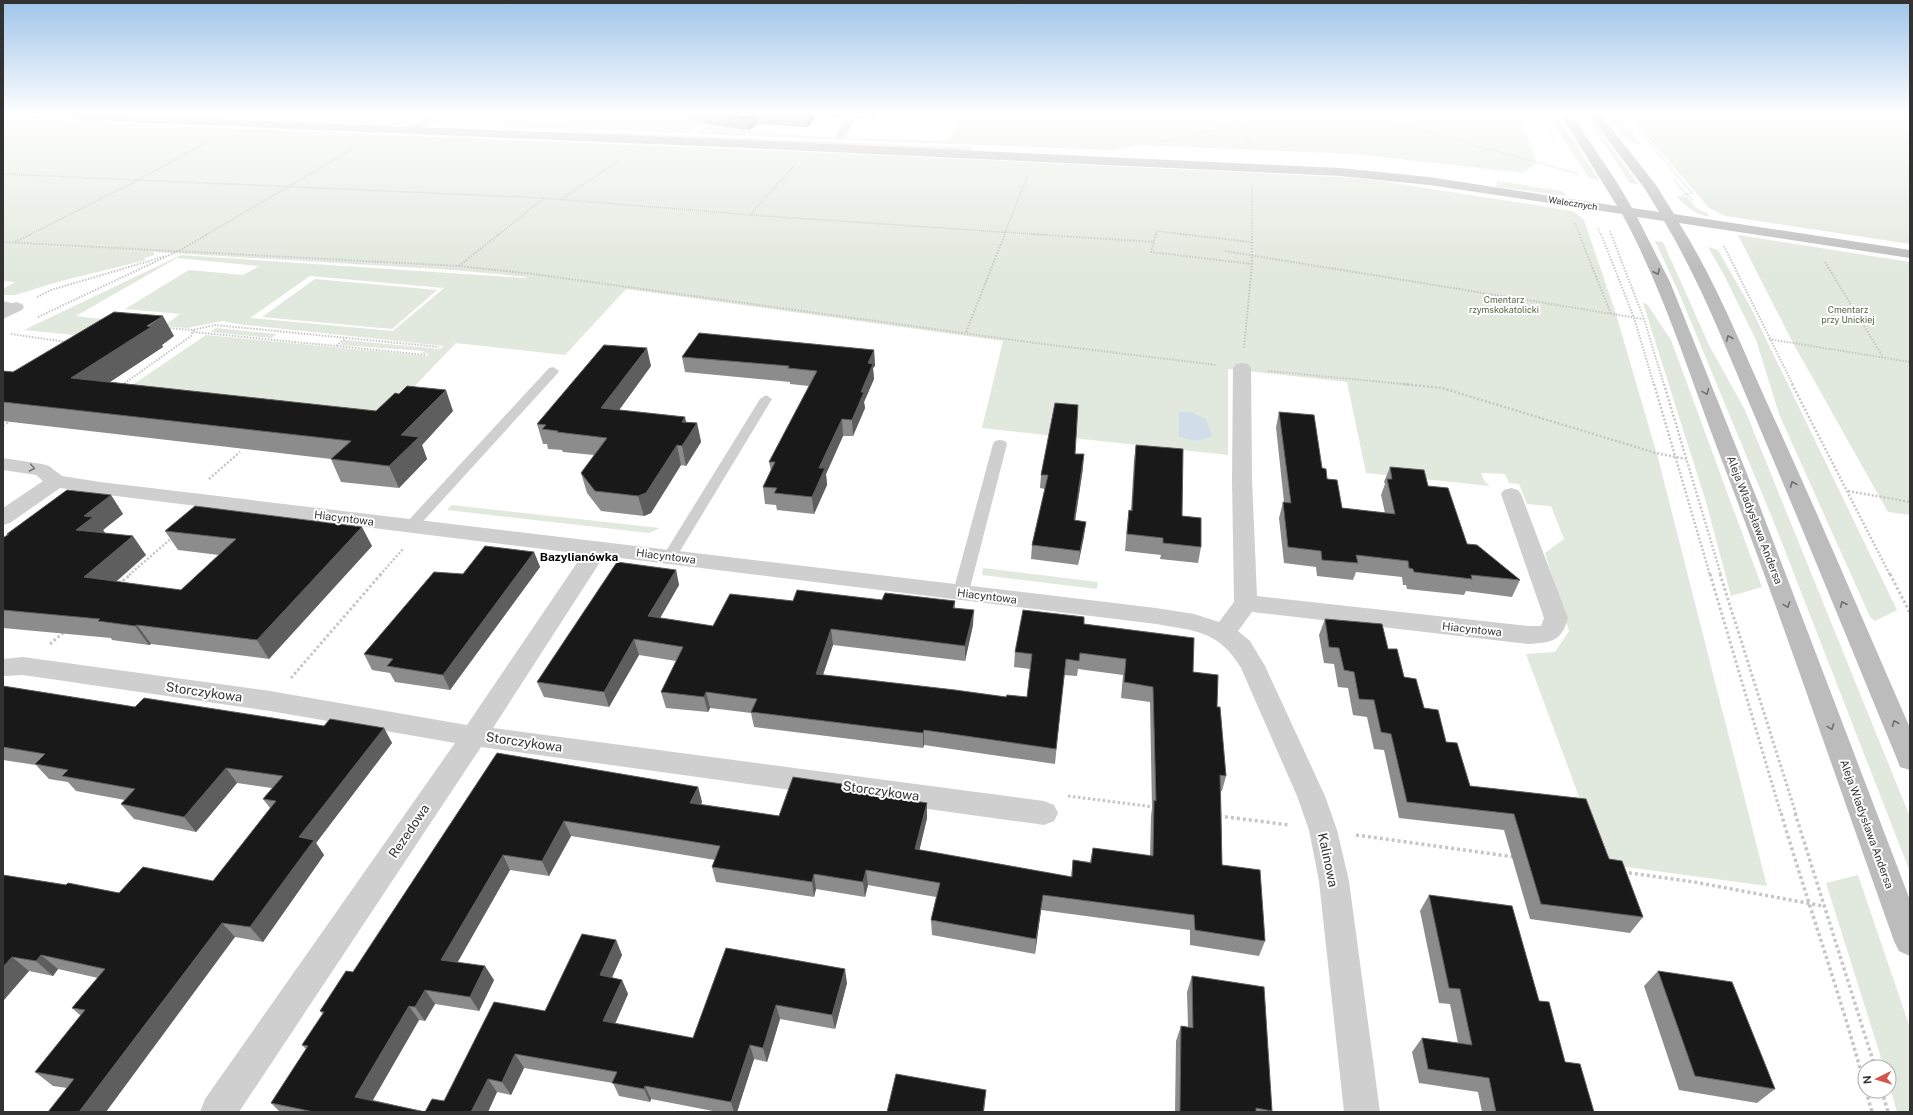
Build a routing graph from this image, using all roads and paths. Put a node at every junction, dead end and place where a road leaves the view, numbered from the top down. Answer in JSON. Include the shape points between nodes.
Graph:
{"nodes":[{"id":1,"x":162,"y":167,"type":"edge"},
{"id":2,"x":321,"y":167,"type":"edge"},
{"id":3,"x":793,"y":167,"type":"edge"},
{"id":4,"x":1228,"y":167,"type":"edge"},
{"id":5,"x":1555,"y":167,"type":"edge"},
{"id":6,"x":1602,"y":167,"type":"edge"},
{"id":7,"x":1635,"y":167,"type":"edge"},
{"id":8,"x":1669,"y":167,"type":"edge"},
{"id":9,"x":1029,"y":171,"type":"dead end"},
{"id":10,"x":3,"y":174,"type":"edge"},
{"id":11,"x":1584,"y":175,"type":"dead end"},
{"id":12,"x":138,"y":180,"type":"junction"},
{"id":13,"x":1253,"y":183,"type":"dead end"},
{"id":14,"x":288,"y":186,"type":"junction"},
{"id":15,"x":1679,"y":195,"type":"dead end"},
{"id":16,"x":544,"y":198,"type":"junction"},
{"id":17,"x":1627,"y":211,"type":"junction"},
{"id":18,"x":751,"y":215,"type":"junction"},
{"id":19,"x":1669,"y":217,"type":"junction"},
{"id":20,"x":1596,"y":223,"type":"dead end"},
{"id":21,"x":1608,"y":226,"type":"dead end"},
{"id":22,"x":1005,"y":232,"type":"junction"},
{"id":23,"x":3,"y":242,"type":"edge"},
{"id":24,"x":15,"y":242,"type":"junction"},
{"id":25,"x":1154,"y":242,"type":"junction"},
{"id":26,"x":1251,"y":242,"type":"junction"},
{"id":27,"x":1723,"y":244,"type":"dead end"},
{"id":28,"x":180,"y":250,"type":"junction"},
{"id":29,"x":1225,"y":251,"type":"dead end"},
{"id":30,"x":176,"y":253,"type":"junction"},
{"id":31,"x":1910,"y":254,"type":"edge"},
{"id":32,"x":1252,"y":255,"type":"junction"},
{"id":33,"x":1822,"y":255,"type":"dead end"},
{"id":34,"x":1252,"y":264,"type":"junction"},
{"id":35,"x":459,"y":266,"type":"junction"},
{"id":36,"x":8,"y":308,"type":"edge"},
{"id":37,"x":1634,"y":318,"type":"junction"},
{"id":38,"x":32,"y":319,"type":"dead end"},
{"id":39,"x":1644,"y":319,"type":"junction"},
{"id":40,"x":164,"y":328,"type":"dead end"},
{"id":41,"x":193,"y":331,"type":"junction"},
{"id":42,"x":966,"y":332,"type":"junction"},
{"id":43,"x":10,"y":334,"type":"dead end"},
{"id":44,"x":347,"y":338,"type":"junction"},
{"id":45,"x":1769,"y":339,"type":"junction"},
{"id":46,"x":67,"y":342,"type":"edge"},
{"id":47,"x":336,"y":346,"type":"junction"},
{"id":48,"x":439,"y":347,"type":"dead end"},
{"id":49,"x":426,"y":355,"type":"dead end"},
{"id":50,"x":1883,"y":357,"type":"junction"},
{"id":51,"x":1910,"y":362,"type":"edge"},
{"id":52,"x":1242,"y":368,"type":"junction"},
{"id":53,"x":553,"y":372,"type":"dead end"},
{"id":54,"x":121,"y":386,"type":"edge"},
{"id":55,"x":766,"y":399,"type":"dead end"},
{"id":56,"x":12,"y":420,"type":"edge"},
{"id":57,"x":3,"y":426,"type":"edge"},
{"id":58,"x":1000,"y":444,"type":"dead end"},
{"id":59,"x":240,"y":452,"type":"dead end"},
{"id":60,"x":1676,"y":457,"type":"junction"},
{"id":61,"x":1686,"y":459,"type":"junction"},
{"id":62,"x":3,"y":464,"type":"edge"},
{"id":63,"x":216,"y":480,"type":"dead end"},
{"id":64,"x":56,"y":482,"type":"junction"},
{"id":65,"x":1848,"y":491,"type":"junction"},
{"id":66,"x":1511,"y":494,"type":"dead end"},
{"id":67,"x":1910,"y":502,"type":"edge"},
{"id":68,"x":3,"y":518,"type":"edge"},
{"id":69,"x":417,"y":527,"type":"junction"},
{"id":70,"x":177,"y":534,"type":"edge"},
{"id":71,"x":598,"y":548,"type":"junction"},
{"id":72,"x":670,"y":556,"type":"junction"},
{"id":73,"x":117,"y":585,"type":"edge"},
{"id":74,"x":960,"y":592,"type":"junction"},
{"id":75,"x":1246,"y":603,"type":"junction"},
{"id":76,"x":1910,"y":613,"type":"edge"},
{"id":77,"x":70,"y":627,"type":"edge"},
{"id":78,"x":1224,"y":632,"type":"junction"},
{"id":79,"x":14,"y":666,"type":"joint"},
{"id":80,"x":270,"y":702,"type":"junction"},
{"id":81,"x":474,"y":736,"type":"junction"},
{"id":82,"x":1910,"y":759,"type":"edge"},
{"id":83,"x":1156,"y":808,"type":"edge"},
{"id":84,"x":1044,"y":813,"type":"joint"},
{"id":85,"x":1210,"y":815,"type":"edge"},
{"id":86,"x":1323,"y":830,"type":"junction"},
{"id":87,"x":1521,"y":858,"type":"edge"},
{"id":88,"x":1616,"y":871,"type":"edge"},
{"id":89,"x":1807,"y":902,"type":"junction"},
{"id":90,"x":1824,"y":906,"type":"junction"},
{"id":91,"x":1910,"y":941,"type":"edge"},
{"id":92,"x":1858,"y":1059,"type":"edge"},
{"id":93,"x":1872,"y":1059,"type":"edge"},
{"id":94,"x":1868,"y":1099,"type":"edge"},
{"id":95,"x":1884,"y":1099,"type":"edge"},
{"id":96,"x":218,"y":1112,"type":"edge"},
{"id":97,"x":1362,"y":1112,"type":"edge"},
{"id":98,"x":1872,"y":1112,"type":"edge"},
{"id":99,"x":1888,"y":1112,"type":"edge"}],
"edges":[{"from":1,"to":12,"type":"path"},
{"from":2,"to":14,"type":"path"},
{"from":3,"to":18,"type":"path"},
{"from":4,"to":17,"type":"main road","name":"Walecznych","via":[[1331,172],[1429,181]]},
{"from":5,"to":11,"type":"path"},
{"from":6,"to":17,"type":"main road","name":"Aleja Władysława Andersa"},
{"from":7,"to":19,"type":"main road"},
{"from":8,"to":15,"type":"path","via":[[1692,194]]},
{"from":9,"to":22,"type":"path"},
{"from":10,"to":12,"type":"path"},
{"from":12,"to":14,"type":"path"},
{"from":12,"to":24,"type":"path"},
{"from":13,"to":26,"type":"path"},
{"from":14,"to":16,"type":"path"},
{"from":14,"to":28,"type":"path"},
{"from":16,"to":18,"type":"path"},
{"from":16,"to":35,"type":"path"},
{"from":17,"to":19,"type":"main road","name":"Walecznych"},
{"from":17,"to":91,"type":"main road","name":"Aleja Władysława Andersa","one_way":true,"via":[[1662,282],[1748,498]]},
{"from":18,"to":22,"type":"path"},
{"from":19,"to":31,"type":"main road","name":"Walecznych"},
{"from":82,"to":19,"type":"main road","one_way":true,"via":[[1713,300]]},
{"from":20,"to":37,"type":"path"},
{"from":21,"to":39,"type":"path"},
{"from":22,"to":25,"type":"path"},
{"from":22,"to":42,"type":"path"},
{"from":23,"to":24,"type":"path"},
{"from":24,"to":28,"type":"path"},
{"from":25,"to":26,"type":"path","via":[[1157,231]]},
{"from":25,"to":34,"type":"path","via":[[1151,252]]},
{"from":26,"to":32,"type":"path"},
{"from":27,"to":45,"type":"path"},
{"from":28,"to":30,"type":"path"},
{"from":28,"to":35,"type":"path"},
{"from":29,"to":32,"type":"path"},
{"from":30,"to":36,"type":"path","via":[[51,290]]},
{"from":30,"to":38,"type":"path"},
{"from":32,"to":34,"type":"path"},
{"from":32,"to":37,"type":"path"},
{"from":33,"to":50,"type":"path"},
{"from":34,"to":52,"type":"path"},
{"from":35,"to":42,"type":"path"},
{"from":37,"to":39,"type":"path"},
{"from":37,"to":60,"type":"path"},
{"from":39,"to":61,"type":"path"},
{"from":40,"to":41,"type":"path"},
{"from":41,"to":44,"type":"path","via":[[215,325]]},
{"from":41,"to":47,"type":"path"},
{"from":41,"to":54,"type":"path","via":[[191,336]]},
{"from":42,"to":52,"type":"path"},
{"from":43,"to":46,"type":"path"},
{"from":44,"to":47,"type":"path"},
{"from":44,"to":48,"type":"path"},
{"from":45,"to":50,"type":"path"},
{"from":45,"to":65,"type":"path"},
{"from":47,"to":49,"type":"path"},
{"from":50,"to":51,"type":"path"},
{"from":52,"to":60,"type":"path","via":[[1442,388]]},
{"from":52,"to":75,"type":"street"},
{"from":53,"to":69,"type":"lane"},
{"from":55,"to":72,"type":"lane"},
{"from":56,"to":57,"type":"path"},
{"from":58,"to":74,"type":"lane"},
{"from":59,"to":63,"type":"path","via":[[209,479]]},
{"from":60,"to":61,"type":"path"},
{"from":60,"to":89,"type":"path"},
{"from":61,"to":90,"type":"path"},
{"from":62,"to":64,"type":"street","one_way":true,"via":[[42,470]]},
{"from":64,"to":68,"type":"street"},
{"from":64,"to":69,"type":"street","name":"Hiacyntowa"},
{"from":65,"to":67,"type":"path"},
{"from":65,"to":76,"type":"path"},
{"from":66,"to":75,"type":"street","name":"Hiacyntowa","via":[[1556,618],[1553,628],[1547,634],[1529,635]]},
{"from":69,"to":71,"type":"street","name":"Hiacyntowa"},
{"from":69,"to":80,"type":"path"},
{"from":70,"to":73,"type":"path"},
{"from":71,"to":72,"type":"street","name":"Hiacyntowa"},
{"from":71,"to":81,"type":"street","name":"Rezedowa"},
{"from":72,"to":74,"type":"street","name":"Hiacyntowa"},
{"from":74,"to":78,"type":"street","name":"Hiacyntowa","via":[[1194,622]]},
{"from":75,"to":78,"type":"street"},
{"from":77,"to":79,"type":"path"},
{"from":78,"to":86,"type":"street","name":"Kalinowa","via":[[1241,647],[1253,666],[1311,796]]},
{"from":79,"to":80,"type":"street","name":"Storczykowa"},
{"from":80,"to":81,"type":"street","name":"Storczykowa"},
{"from":81,"to":84,"type":"street","name":"Storczykowa"},
{"from":81,"to":96,"type":"street","name":"Rezedowa"},
{"from":83,"to":84,"type":"path","via":[[1053,794]]},
{"from":85,"to":86,"type":"path"},
{"from":86,"to":87,"type":"path"},
{"from":86,"to":97,"type":"street","name":"Kalinowa","via":[[1334,881]]},
{"from":88,"to":89,"type":"path"},
{"from":89,"to":90,"type":"path"},
{"from":89,"to":92,"type":"path"},
{"from":90,"to":93,"type":"path"},
{"from":94,"to":98,"type":"path"},
{"from":95,"to":99,"type":"path"}]}
